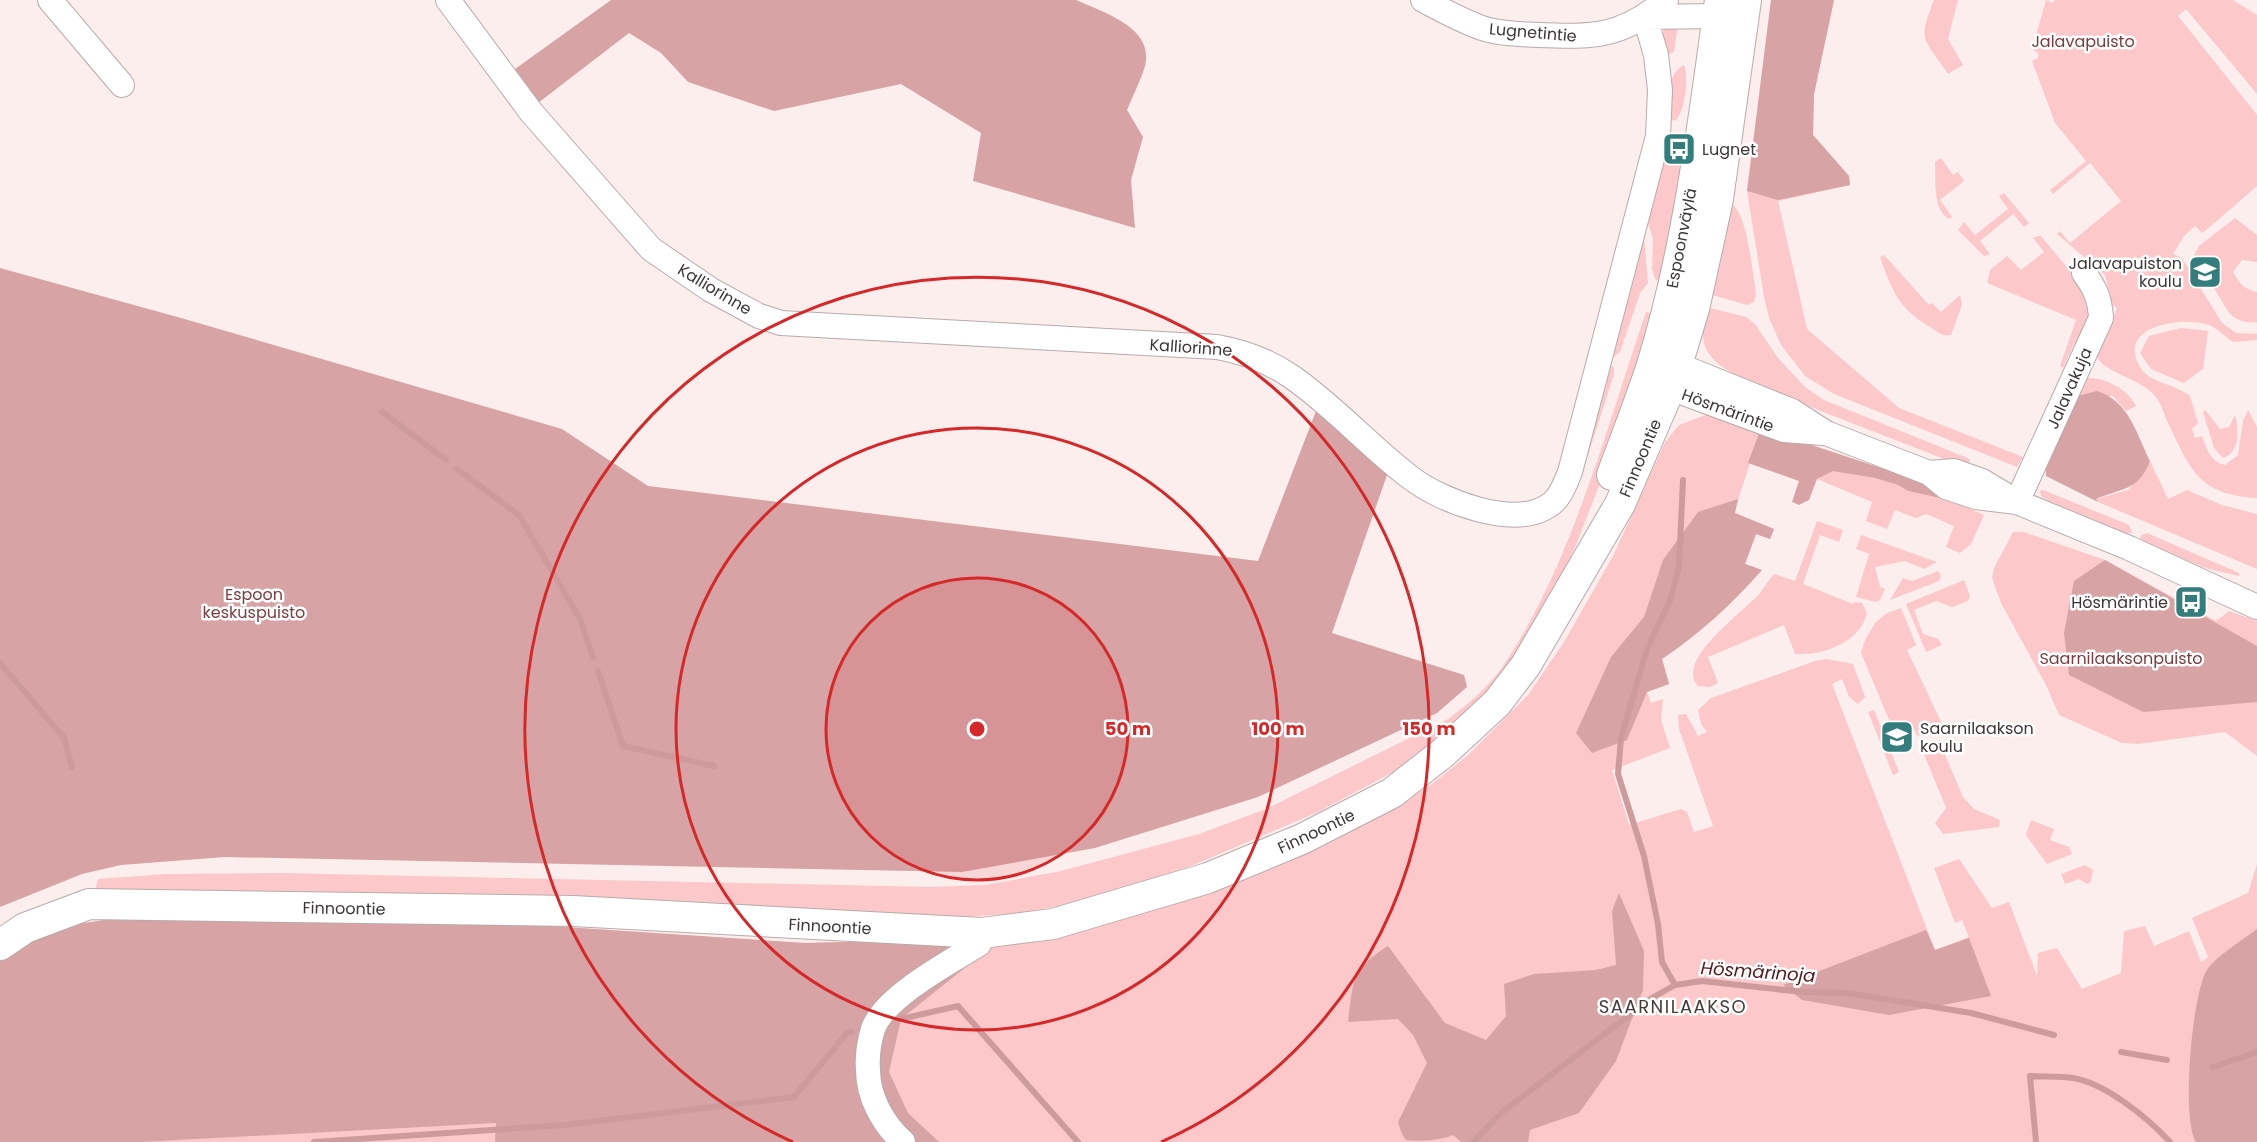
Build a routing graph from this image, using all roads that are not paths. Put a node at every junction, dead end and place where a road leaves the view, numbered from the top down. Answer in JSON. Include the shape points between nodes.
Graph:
{"nodes":[{"id":1,"x":50,"y":0,"type":"edge"},
{"id":2,"x":448,"y":0,"type":"edge"},
{"id":3,"x":1424,"y":0,"type":"edge"},
{"id":4,"x":1666,"y":0,"type":"edge"},
{"id":5,"x":1732,"y":5,"type":"edge"},
{"id":6,"x":1645,"y":17,"type":"junction"},
{"id":7,"x":122,"y":85,"type":"dead end"},
{"id":8,"x":2084,"y":273,"type":"dead end"},
{"id":9,"x":1666,"y":374,"type":"junction"},
{"id":10,"x":2018,"y":502,"type":"junction"},
{"id":11,"x":2257,"y":607,"type":"edge"},
{"id":12,"x":982,"y":933,"type":"junction"},
{"id":13,"x":0,"y":945,"type":"edge"},
{"id":14,"x":903,"y":1142,"type":"edge"}],
"edges":[{"from":1,"to":7,"type":"street"},
{"from":2,"to":6,"type":"street","name":"Kalliorinne","via":[[537,120],[651,249],[711,290],[759,316],[781,323],[1242,351],[1291,376],[1412,479],[1437,494],[1494,514],[1516,515],[1550,506],[1570,472],[1638,215],[1658,136],[1660,90],[1656,55]]},
{"from":3,"to":6,"type":"street","name":"Lugnetintie","via":[[1498,32],[1596,36]]},
{"from":4,"to":6,"type":"street","name":"Lugnetintie"},
{"from":5,"to":6,"type":"street","name":"Lugnetintie"},
{"from":5,"to":9,"type":"main road","name":"Espoonväylä","via":[[1718,199],[1694,309]]},
{"from":8,"to":10,"type":"street","name":"Jalavakuja","via":[[2094,286],[2101,318]]},
{"from":9,"to":10,"type":"street","name":"Hösmärintie","via":[[1792,411],[1826,433],[1929,472],[1946,487],[1976,497]]},
{"from":9,"to":12,"type":"main road","name":"Finnoontie","via":[[1620,504],[1560,610],[1497,703],[1443,753],[1392,793],[1302,839],[1208,878],[1053,924]]},
{"from":10,"to":11,"type":"street","name":"Hösmärintie","via":[[2119,543]]},
{"from":12,"to":13,"type":"main road","name":"Finnoontie","via":[[573,911],[89,904],[26,927]]},
{"from":12,"to":14,"type":"street","via":[[979,944],[912,986],[873,1028],[867,1057],[868,1083],[878,1110]]}]}
